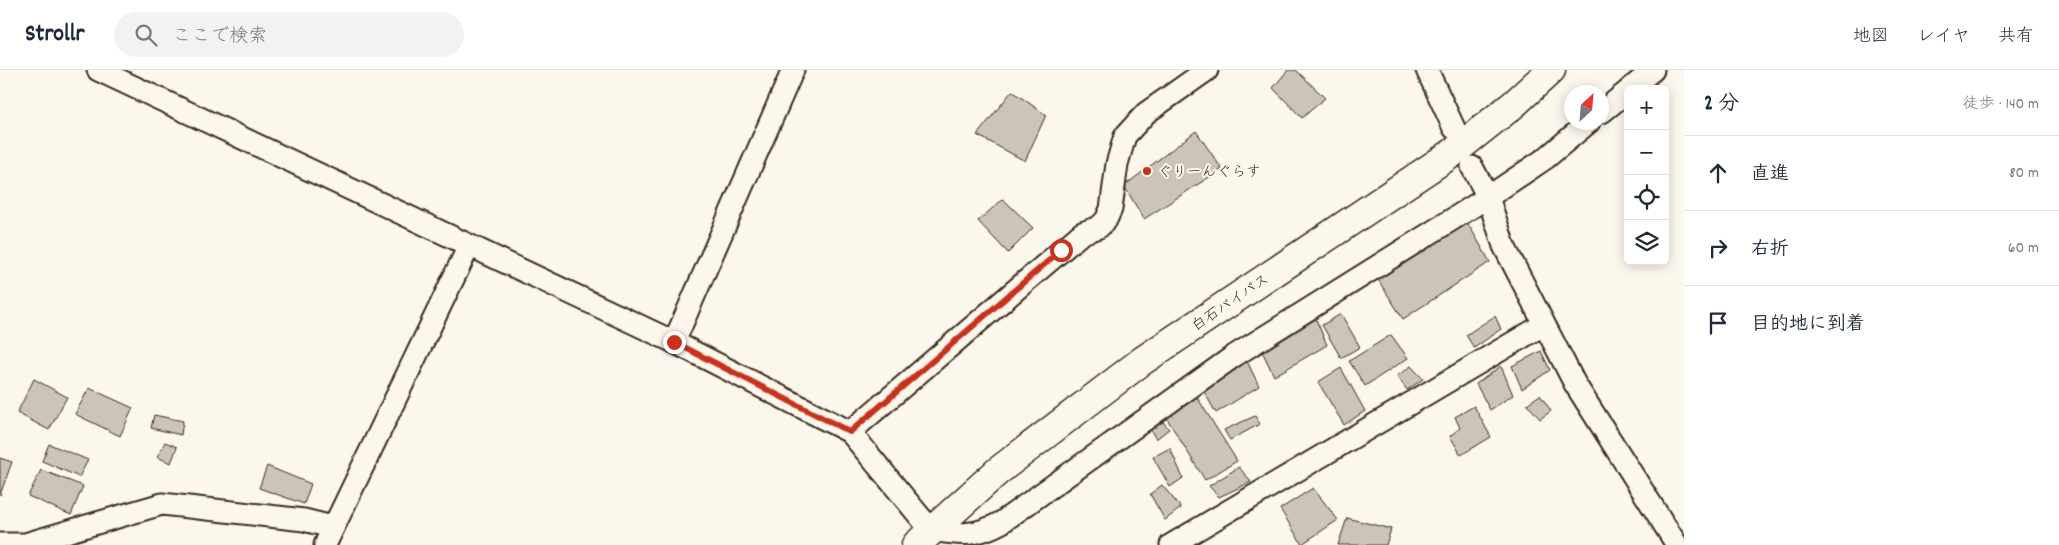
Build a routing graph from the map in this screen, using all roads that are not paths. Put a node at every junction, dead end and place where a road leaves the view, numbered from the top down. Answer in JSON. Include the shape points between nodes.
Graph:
{"nodes":[{"id":1,"x":98,"y":70,"type":"edge"},
{"id":2,"x":793,"y":70,"type":"edge"},
{"id":3,"x":1207,"y":70,"type":"edge"},
{"id":4,"x":1427,"y":70,"type":"edge"},
{"id":5,"x":1551,"y":70,"type":"edge"},
{"id":6,"x":1653,"y":70,"type":"edge"},
{"id":7,"x":1635,"y":85,"type":"edge"},
{"id":8,"x":1624,"y":94,"type":"edge"},
{"id":9,"x":1609,"y":106,"type":"edge"},
{"id":10,"x":1454,"y":128,"type":"dead end"},
{"id":11,"x":1579,"y":130,"type":"edge"},
{"id":12,"x":1472,"y":167,"type":"dead end"},
{"id":13,"x":1488,"y":197,"type":"junction"},
{"id":14,"x":469,"y":246,"type":"junction"},
{"id":15,"x":1543,"y":325,"type":"junction"},
{"id":16,"x":674,"y":342,"type":"junction"},
{"id":17,"x":850,"y":432,"type":"junction"},
{"id":18,"x":924,"y":538,"type":"edge"},
{"id":19,"x":327,"y":540,"type":"edge"},
{"id":20,"x":0,"y":544,"type":"edge"},
{"id":21,"x":1171,"y":545,"type":"edge"},
{"id":22,"x":1677,"y":545,"type":"edge"}],
"edges":[{"from":1,"to":14,"type":"street"},
{"from":2,"to":16,"type":"street"},
{"from":3,"to":17,"type":"street","via":[[1146,112],[1125,136],[1106,220],[1099,227],[1082,233]]},
{"from":4,"to":10,"type":"street"},
{"from":5,"to":18,"type":"highway","name":"白石バイパス","via":[[1451,154],[1142,361],[998,471]]},
{"from":6,"to":7,"type":"street"},
{"from":8,"to":9,"type":"street"},
{"from":11,"to":13,"type":"street","via":[[1546,158]]},
{"from":12,"to":13,"type":"street"},
{"from":13,"to":15,"type":"street","via":[[1504,246]]},
{"from":13,"to":18,"type":"street","via":[[1234,356],[1002,522],[986,531],[968,535]]},
{"from":14,"to":16,"type":"street"},
{"from":14,"to":19,"type":"street"},
{"from":15,"to":21,"type":"street"},
{"from":15,"to":22,"type":"street","via":[[1575,384]]},
{"from":16,"to":17,"type":"street"},
{"from":17,"to":18,"type":"street"},
{"from":19,"to":20,"type":"street","via":[[304,520],[162,504],[25,544]]}]}
